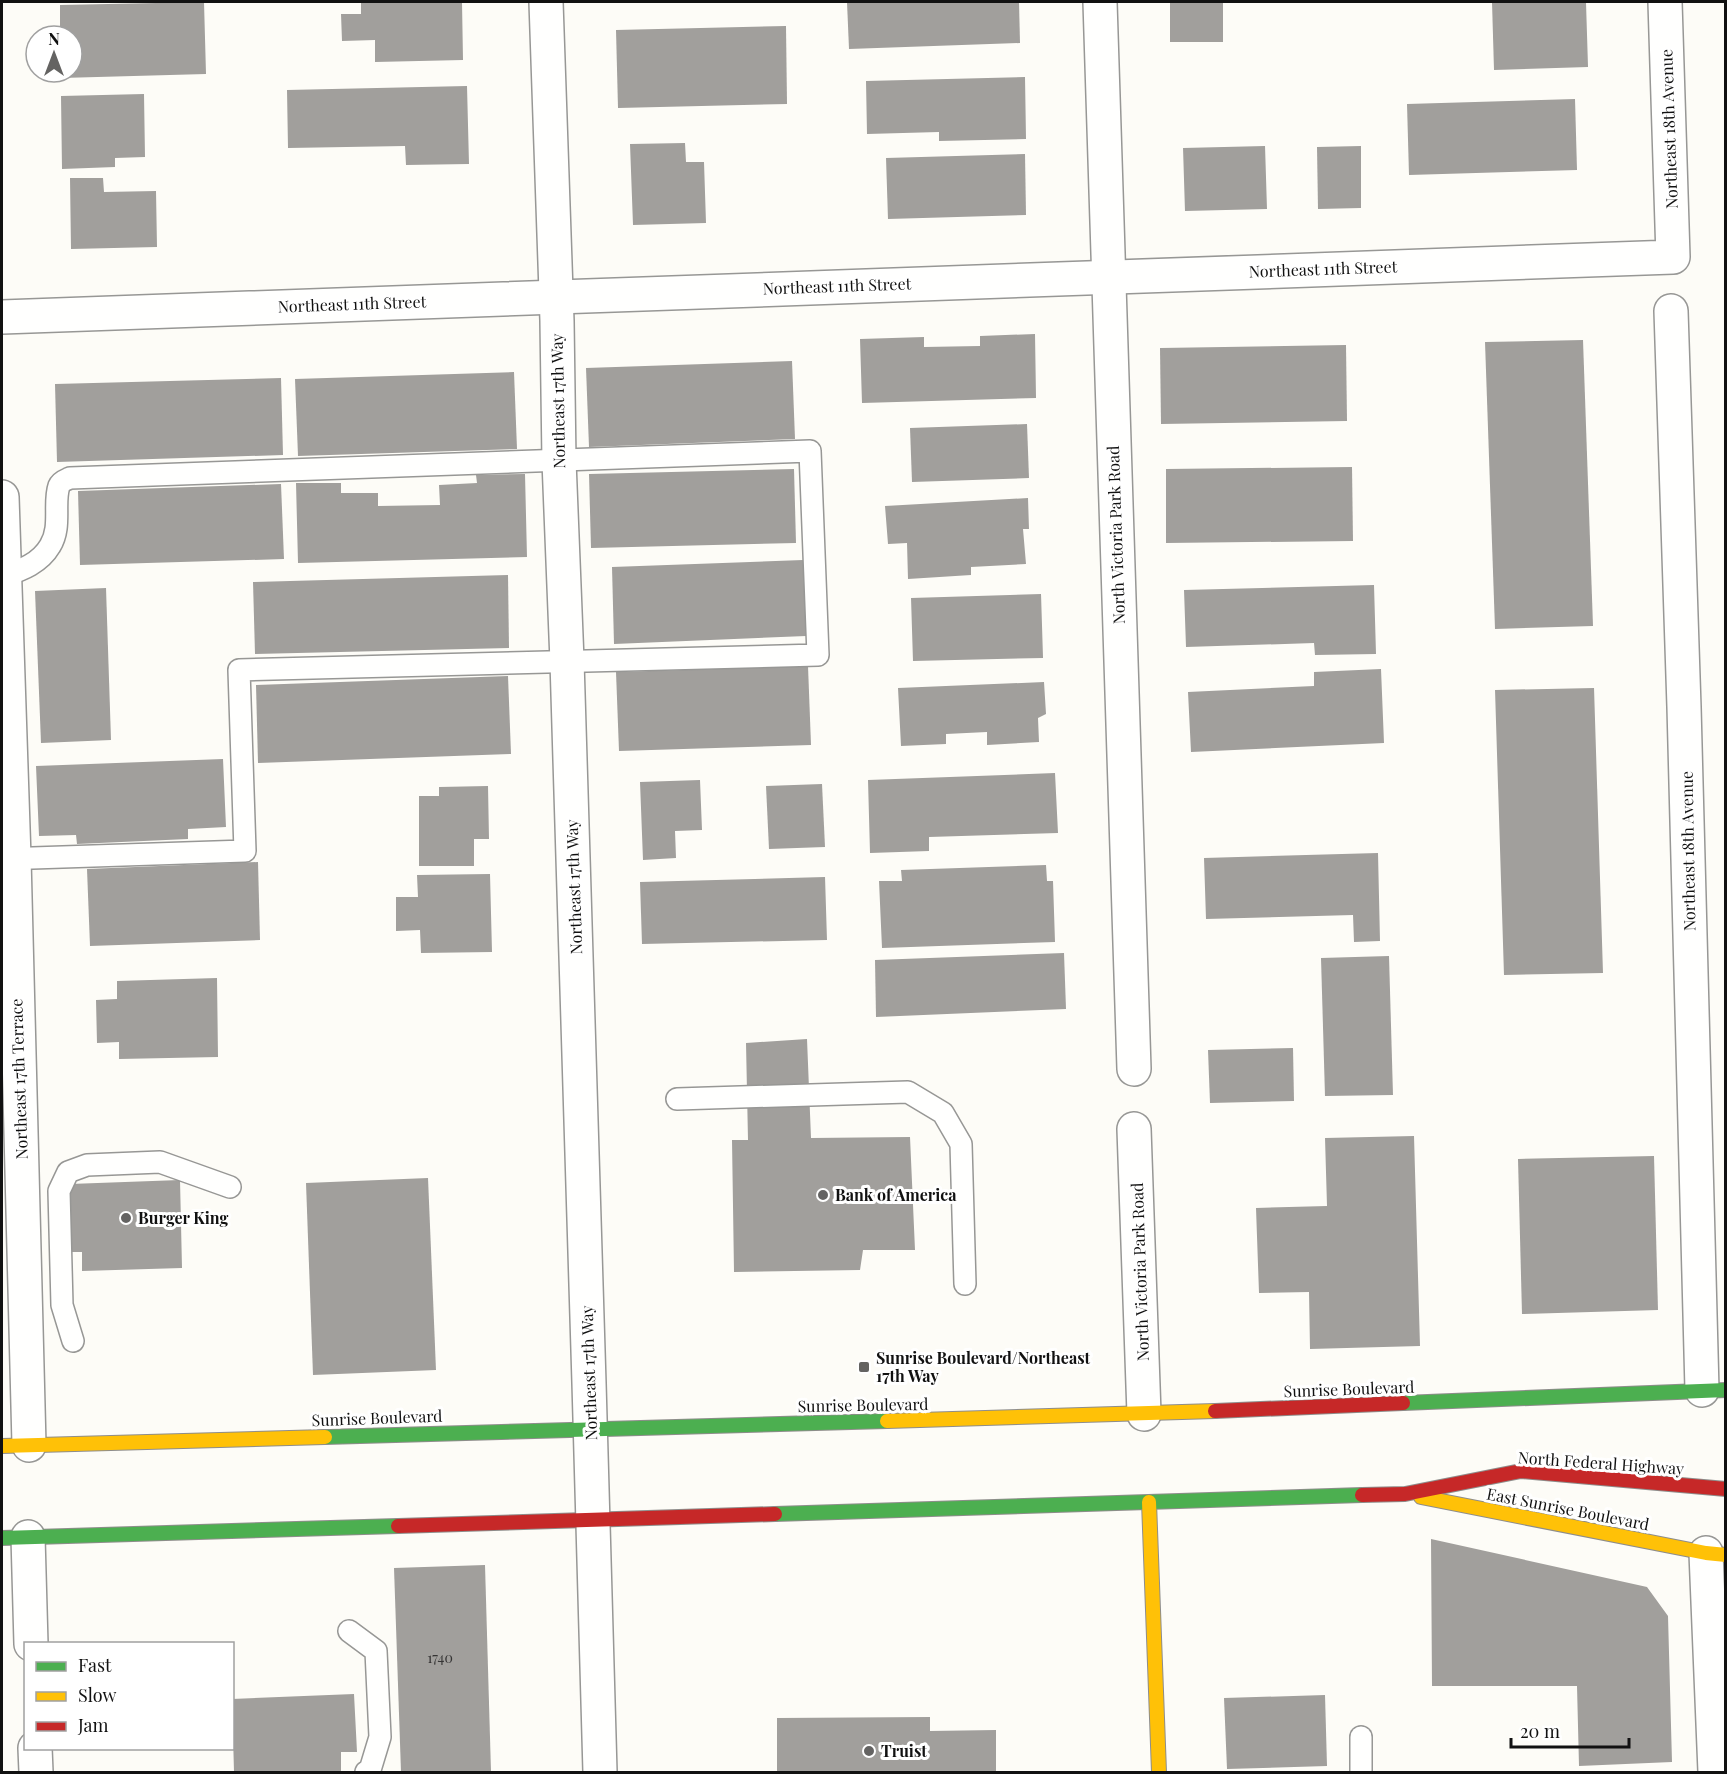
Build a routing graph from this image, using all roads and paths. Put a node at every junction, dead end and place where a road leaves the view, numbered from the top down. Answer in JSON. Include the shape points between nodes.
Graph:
{"nodes":[{"id":1,"x":546,"y":2,"type":"edge"},
{"id":2,"x":1100,"y":2,"type":"edge"},
{"id":3,"x":1665,"y":2,"type":"edge"},
{"id":4,"x":1673,"y":257,"type":"joint"},
{"id":5,"x":1108,"y":276,"type":"junction"},
{"id":6,"x":555,"y":297,"type":"junction"},
{"id":7,"x":1671,"y":311,"type":"dead end"},
{"id":8,"x":2,"y":317,"type":"edge"},
{"id":9,"x":559,"y":461,"type":"junction"},
{"id":10,"x":2,"y":497,"type":"edge"},
{"id":11,"x":3,"y":533,"type":"edge"},
{"id":12,"x":4,"y":576,"type":"junction"},
{"id":13,"x":4,"y":642,"type":"edge"},
{"id":14,"x":567,"y":661,"type":"junction"},
{"id":15,"x":8,"y":859,"type":"edge"},
{"id":16,"x":9,"y":1043,"type":"edge"},
{"id":17,"x":1134,"y":1069,"type":"dead end"},
{"id":18,"x":677,"y":1100,"type":"dead end"},
{"id":19,"x":1134,"y":1129,"type":"dead end"},
{"id":20,"x":230,"y":1187,"type":"dead end"},
{"id":21,"x":965,"y":1284,"type":"dead end"},
{"id":22,"x":73,"y":1341,"type":"dead end"},
{"id":23,"x":1714,"y":1390,"type":"edge"},
{"id":24,"x":1144,"y":1414,"type":"junction"},
{"id":25,"x":591,"y":1428,"type":"junction"},
{"id":26,"x":15,"y":1445,"type":"edge"},
{"id":27,"x":1725,"y":1489,"type":"edge"},
{"id":28,"x":1405,"y":1494,"type":"junction"},
{"id":29,"x":1149,"y":1502,"type":"junction"},
{"id":30,"x":594,"y":1520,"type":"junction"},
{"id":31,"x":15,"y":1537,"type":"edge"},
{"id":32,"x":1716,"y":1554,"type":"edge"},
{"id":33,"x":349,"y":1631,"type":"dead end"},
{"id":34,"x":31,"y":1642,"type":"edge"},
{"id":35,"x":1361,"y":1737,"type":"dead end"},
{"id":36,"x":35,"y":1750,"type":"edge"},
{"id":37,"x":36,"y":1773,"type":"edge"},
{"id":38,"x":366,"y":1773,"type":"edge"},
{"id":39,"x":600,"y":1773,"type":"edge"},
{"id":40,"x":1159,"y":1773,"type":"edge"},
{"id":41,"x":1361,"y":1773,"type":"edge"},
{"id":42,"x":1715,"y":1773,"type":"edge"}],
"edges":[{"from":1,"to":6,"type":"street","name":"Northeast 17th Way"},
{"from":2,"to":5,"type":"street","name":"North Victoria Park Road"},
{"from":3,"to":4,"type":"street","name":"Northeast 18th Avenue"},
{"from":4,"to":5,"type":"street","name":"Northeast 11th Street"},
{"from":5,"to":6,"type":"street","name":"Northeast 11th Street"},
{"from":5,"to":17,"type":"street","name":"North Victoria Park Road"},
{"from":6,"to":8,"type":"street","name":"Northeast 11th Street"},
{"from":6,"to":9,"type":"street","name":"Northeast 17th Way"},
{"from":7,"to":23,"type":"street","name":"Northeast 18th Avenue"},
{"from":9,"to":12,"type":"lane","via":[[70,478],[59,487],[57,526],[50,548],[27,568]]},
{"from":9,"to":14,"type":"street","name":"Northeast 17th Way"},
{"from":9,"to":14,"type":"lane","via":[[810,451],[811,475],[818,655]]},
{"from":10,"to":11,"type":"street","name":"Northeast 17th Terrace"},
{"from":11,"to":12,"type":"street","name":"Northeast 17th Terrace"},
{"from":12,"to":13,"type":"street","name":"Northeast 17th Terrace"},
{"from":13,"to":15,"type":"street","name":"Northeast 17th Terrace"},
{"from":14,"to":15,"type":"lane","via":[[238,670],[245,850]]},
{"from":14,"to":25,"type":"street","name":"Northeast 17th Way"},
{"from":15,"to":16,"type":"street","name":"Northeast 17th Terrace"},
{"from":16,"to":26,"type":"street","name":"Northeast 17th Terrace"},
{"from":18,"to":21,"type":"lane","via":[[908,1092],[943,1113],[961,1144]]},
{"from":19,"to":24,"type":"street","name":"North Victoria Park Road"},
{"from":20,"to":22,"type":"lane","via":[[160,1162],[87,1165],[68,1172],[59,1191],[59,1202],[63,1305]]},
{"from":23,"to":24,"type":"main road","name":"Sunrise Boulevard"},
{"from":24,"to":25,"type":"main road","name":"Sunrise Boulevard"},
{"from":25,"to":26,"type":"main road","name":"Sunrise Boulevard"},
{"from":25,"to":30,"type":"street","name":"Northeast 17th Way"},
{"from":27,"to":28,"type":"main road","name":"North Federal Highway","via":[[1521,1470]]},
{"from":28,"to":29,"type":"main road"},
{"from":28,"to":32,"type":"main road","name":"East Sunrise Boulevard"},
{"from":29,"to":30,"type":"main road"},
{"from":29,"to":40,"type":"main road"},
{"from":30,"to":31,"type":"main road"},
{"from":30,"to":39,"type":"street","name":"Northeast 17th Way"},
{"from":31,"to":34,"type":"street"},
{"from":32,"to":42,"type":"street"},
{"from":33,"to":38,"type":"lane","via":[[376,1651],[380,1737]]},
{"from":35,"to":41,"type":"lane"},
{"from":36,"to":37,"type":"street"}]}
